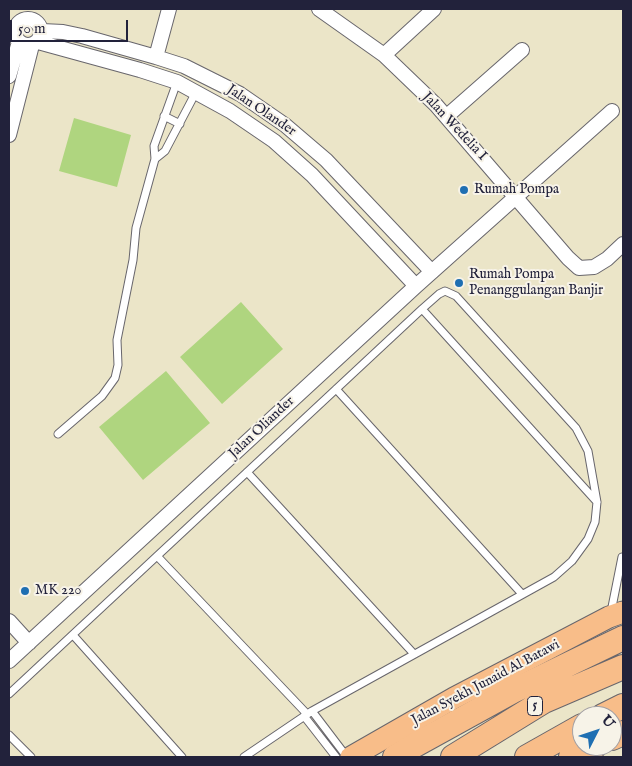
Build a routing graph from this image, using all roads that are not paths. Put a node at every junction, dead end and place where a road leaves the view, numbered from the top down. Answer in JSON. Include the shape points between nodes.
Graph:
{"nodes":[{"id":1,"x":169,"y":9,"type":"edge"},
{"id":2,"x":319,"y":9,"type":"edge"},
{"id":3,"x":428,"y":11,"type":"edge"},
{"id":4,"x":26,"y":28,"type":"edge"},
{"id":5,"x":522,"y":50,"type":"dead end"},
{"id":6,"x":384,"y":55,"type":"junction"},
{"id":7,"x":156,"y":57,"type":"junction"},
{"id":8,"x":9,"y":76,"type":"edge"},
{"id":9,"x":177,"y":82,"type":"junction"},
{"id":10,"x":196,"y":92,"type":"junction"},
{"id":11,"x":612,"y":111,"type":"dead end"},
{"id":12,"x":164,"y":116,"type":"junction"},
{"id":13,"x":447,"y":116,"type":"junction"},
{"id":14,"x":180,"y":124,"type":"junction"},
{"id":15,"x":9,"y":135,"type":"edge"},
{"id":16,"x":155,"y":160,"type":"junction"},
{"id":17,"x":517,"y":198,"type":"junction"},
{"id":18,"x":623,"y":244,"type":"edge"},
{"id":19,"x":432,"y":272,"type":"junction"},
{"id":20,"x":416,"y":286,"type":"junction"},
{"id":21,"x":422,"y":309,"type":"junction"},
{"id":22,"x":336,"y":389,"type":"junction"},
{"id":23,"x":58,"y":434,"type":"dead end"},
{"id":24,"x":247,"y":472,"type":"junction"},
{"id":25,"x":597,"y":502,"type":"junction"},
{"id":26,"x":157,"y":556,"type":"junction"},
{"id":27,"x":622,"y":557,"type":"edge"},
{"id":28,"x":522,"y":594,"type":"junction"},
{"id":29,"x":616,"y":615,"type":"edge"},
{"id":30,"x":9,"y":621,"type":"edge"},
{"id":31,"x":73,"y":635,"type":"junction"},
{"id":32,"x":623,"y":638,"type":"edge"},
{"id":33,"x":28,"y":643,"type":"junction"},
{"id":34,"x":414,"y":654,"type":"junction"},
{"id":35,"x":9,"y":662,"type":"edge"},
{"id":36,"x":623,"y":667,"type":"edge"},
{"id":37,"x":9,"y":694,"type":"edge"},
{"id":38,"x":308,"y":714,"type":"junction"},
{"id":39,"x":572,"y":732,"type":"edge"},
{"id":40,"x":9,"y":735,"type":"edge"},
{"id":41,"x":31,"y":757,"type":"edge"},
{"id":42,"x":182,"y":757,"type":"edge"},
{"id":43,"x":244,"y":757,"type":"edge"},
{"id":44,"x":336,"y":757,"type":"edge"},
{"id":45,"x":349,"y":757,"type":"edge"},
{"id":46,"x":396,"y":757,"type":"edge"},
{"id":47,"x":453,"y":757,"type":"edge"},
{"id":48,"x":527,"y":757,"type":"edge"}],
"edges":[{"from":1,"to":7,"type":"street"},
{"from":2,"to":6,"type":"street","name":"Jalan Wedelia I"},
{"from":3,"to":6,"type":"street"},
{"from":4,"to":7,"type":"street","name":"Jalan Olander","via":[[82,36]]},
{"from":4,"to":8,"type":"street"},
{"from":4,"to":9,"type":"street","name":"Jalan Olander"},
{"from":4,"to":15,"type":"street"},
{"from":5,"to":13,"type":"street"},
{"from":6,"to":13,"type":"street","name":"Jalan Wedelia I"},
{"from":7,"to":19,"type":"street","name":"Jalan Olander","via":[[207,76],[285,125],[326,160]]},
{"from":9,"to":10,"type":"street","name":"Jalan Olander"},
{"from":9,"to":12,"type":"lane"},
{"from":10,"to":14,"type":"lane"},
{"from":10,"to":20,"type":"street","name":"Jalan Olander","via":[[274,140],[312,175]]},
{"from":11,"to":17,"type":"street","name":"Jalan Oliander"},
{"from":12,"to":14,"type":"lane"},
{"from":12,"to":16,"type":"lane","via":[[154,146]]},
{"from":13,"to":17,"type":"street","name":"Jalan Wedelia I"},
{"from":14,"to":16,"type":"lane","via":[[165,151]]},
{"from":16,"to":23,"type":"lane","via":[[136,228],[117,340],[115,378],[102,396]]},
{"from":17,"to":18,"type":"street","name":"Jalan Wedelia I","via":[[579,268],[594,267]]},
{"from":17,"to":19,"type":"street","name":"Jalan Oliander"},
{"from":19,"to":20,"type":"street","name":"Jalan Oliander"},
{"from":20,"to":33,"type":"street","name":"Jalan Oliander"},
{"from":21,"to":22,"type":"lane"},
{"from":21,"to":25,"type":"lane"},
{"from":21,"to":25,"type":"lane","via":[[445,290],[456,296],[570,421],[588,451]]},
{"from":22,"to":24,"type":"lane"},
{"from":22,"to":28,"type":"lane"},
{"from":24,"to":26,"type":"lane"},
{"from":24,"to":34,"type":"lane"},
{"from":25,"to":28,"type":"lane","via":[[588,539],[572,561],[554,577]]},
{"from":26,"to":31,"type":"lane"},
{"from":26,"to":38,"type":"lane"},
{"from":27,"to":29,"type":"lane"},
{"from":28,"to":34,"type":"lane"},
{"from":29,"to":45,"type":"main road","name":"Jalan Syekh Junaid Al Batawi","via":[[454,698]]},
{"from":30,"to":33,"type":"street"},
{"from":31,"to":37,"type":"lane"},
{"from":31,"to":42,"type":"lane"},
{"from":32,"to":46,"type":"highway","via":[[513,691]]},
{"from":33,"to":35,"type":"street","name":"Jalan Oliander"},
{"from":34,"to":38,"type":"lane"},
{"from":36,"to":47,"type":"highway","number":"5","via":[[544,701]]},
{"from":38,"to":43,"type":"lane"},
{"from":38,"to":44,"type":"lane"},
{"from":38,"to":45,"type":"lane"},
{"from":39,"to":48,"type":"highway"},
{"from":40,"to":41,"type":"lane"}]}
